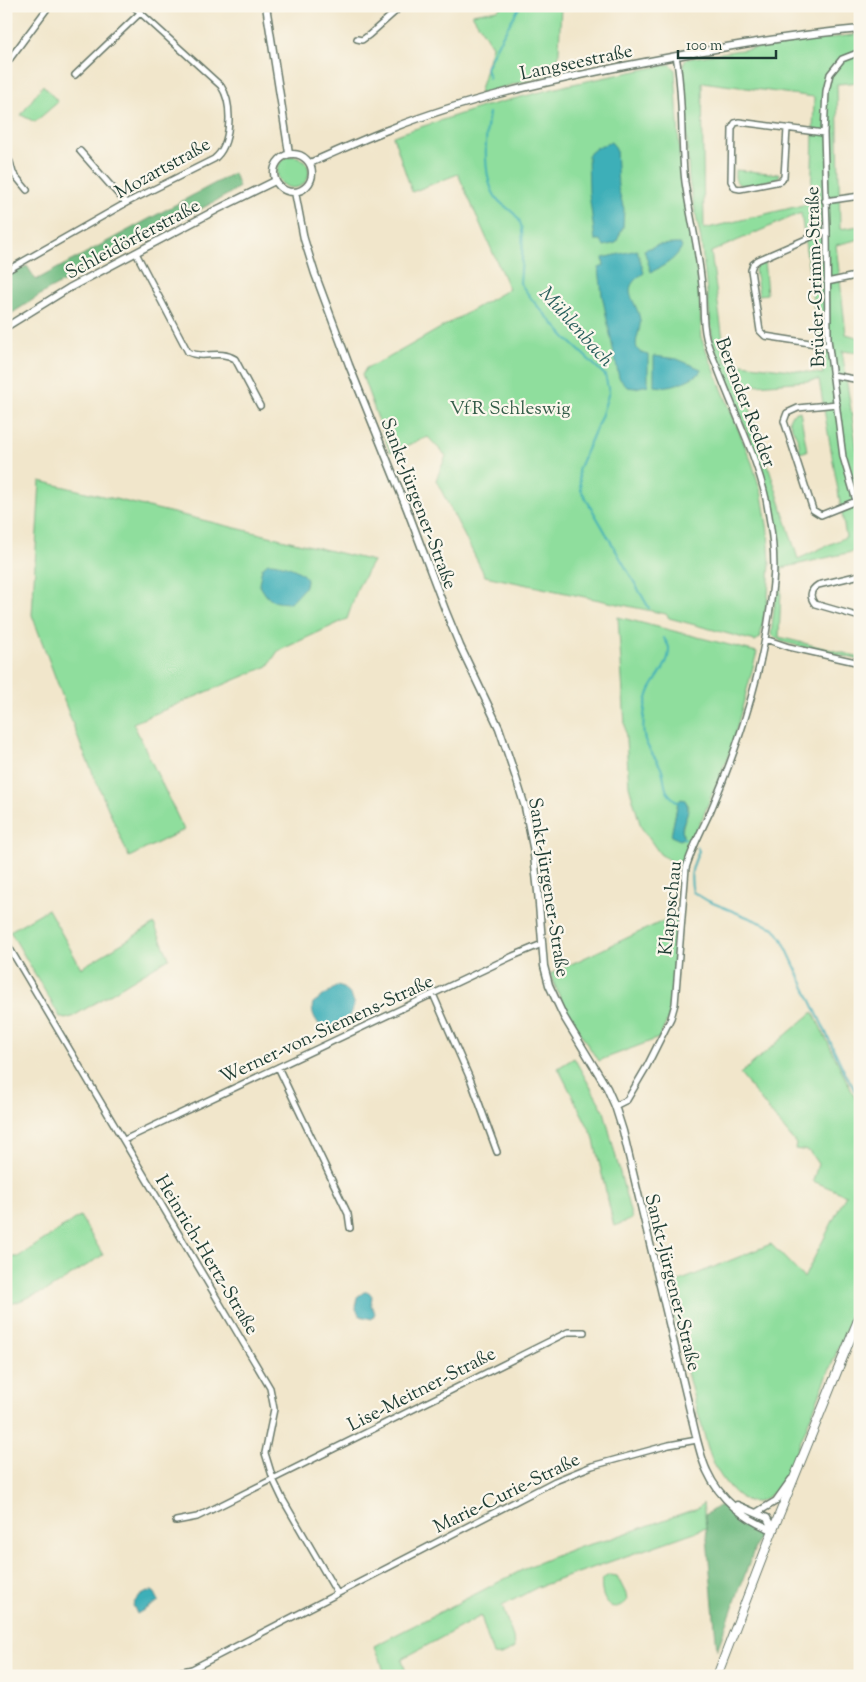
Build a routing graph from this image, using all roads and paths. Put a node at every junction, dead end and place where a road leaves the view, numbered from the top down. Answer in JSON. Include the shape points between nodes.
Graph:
{"nodes":[{"id":1,"x":49,"y":6,"type":"edge"},
{"id":2,"x":134,"y":6,"type":"edge"},
{"id":3,"x":266,"y":6,"type":"edge"},
{"id":4,"x":398,"y":6,"type":"edge"},
{"id":5,"x":140,"y":13,"type":"junction"},
{"id":6,"x":860,"y":29,"type":"edge"},
{"id":7,"x":357,"y":39,"type":"dead end"},
{"id":8,"x":860,"y":52,"type":"edge"},
{"id":9,"x":676,"y":56,"type":"junction"},
{"id":10,"x":6,"y":64,"type":"edge"},
{"id":11,"x":75,"y":75,"type":"dead end"},
{"id":12,"x":787,"y":129,"type":"junction"},
{"id":13,"x":824,"y":133,"type":"junction"},
{"id":14,"x":80,"y":151,"type":"dead end"},
{"id":15,"x":289,"y":153,"type":"junction"},
{"id":16,"x":6,"y":157,"type":"edge"},
{"id":17,"x":310,"y":163,"type":"junction"},
{"id":18,"x":275,"y":181,"type":"junction"},
{"id":19,"x":27,"y":190,"type":"dead end"},
{"id":20,"x":295,"y":192,"type":"junction"},
{"id":21,"x":860,"y":196,"type":"edge"},
{"id":22,"x":825,"y":201,"type":"junction"},
{"id":23,"x":126,"y":203,"type":"junction"},
{"id":24,"x":827,"y":230,"type":"junction"},
{"id":25,"x":136,"y":252,"type":"junction"},
{"id":26,"x":6,"y":271,"type":"edge"},
{"id":27,"x":860,"y":275,"type":"edge"},
{"id":28,"x":827,"y":282,"type":"junction"},
{"id":29,"x":6,"y":327,"type":"edge"},
{"id":30,"x":829,"y":346,"type":"junction"},
{"id":31,"x":832,"y":375,"type":"junction"},
{"id":32,"x":860,"y":380,"type":"edge"},
{"id":33,"x":836,"y":404,"type":"junction"},
{"id":34,"x":260,"y":406,"type":"dead end"},
{"id":35,"x":856,"y":501,"type":"junction"},
{"id":36,"x":860,"y":514,"type":"edge"},
{"id":37,"x":860,"y":575,"type":"edge"},
{"id":38,"x":860,"y":616,"type":"edge"},
{"id":39,"x":765,"y":639,"type":"junction"},
{"id":40,"x":763,"y":647,"type":"joint"},
{"id":41,"x":860,"y":663,"type":"edge"},
{"id":42,"x":6,"y":942,"type":"edge"},
{"id":43,"x":542,"y":944,"type":"junction"},
{"id":44,"x":433,"y":994,"type":"junction"},
{"id":45,"x":278,"y":1067,"type":"junction"},
{"id":46,"x":615,"y":1106,"type":"junction"},
{"id":47,"x":124,"y":1140,"type":"junction"},
{"id":48,"x":497,"y":1152,"type":"dead end"},
{"id":49,"x":350,"y":1228,"type":"dead end"},
{"id":50,"x":860,"y":1315,"type":"edge"},
{"id":51,"x":584,"y":1332,"type":"dead end"},
{"id":52,"x":697,"y":1440,"type":"junction"},
{"id":53,"x":795,"y":1473,"type":"junction"},
{"id":54,"x":273,"y":1479,"type":"junction"},
{"id":55,"x":730,"y":1503,"type":"junction"},
{"id":56,"x":756,"y":1513,"type":"junction"},
{"id":57,"x":176,"y":1521,"type":"dead end"},
{"id":58,"x":773,"y":1530,"type":"junction"},
{"id":59,"x":337,"y":1593,"type":"junction"},
{"id":60,"x":167,"y":1675,"type":"edge"},
{"id":61,"x":717,"y":1676,"type":"edge"}],
"edges":[{"from":1,"to":10,"type":"street"},
{"from":2,"to":5,"type":"street","name":"Mozartstraße"},
{"from":3,"to":15,"type":"street"},
{"from":4,"to":7,"type":"street","via":[[369,36]]},
{"from":5,"to":11,"type":"street"},
{"from":5,"to":23,"type":"street","name":"Mozartstraße","via":[[221,86],[226,94],[229,114],[220,154]]},
{"from":6,"to":9,"type":"street","name":"Langseestraße","via":[[765,40]]},
{"from":8,"to":13,"type":"street","name":"Brüder-Grimm-Straße","via":[[842,60],[830,74]]},
{"from":9,"to":17,"type":"street","name":"Langseestraße","via":[[478,100],[390,128]]},
{"from":9,"to":39,"type":"street","name":"Berender Redder","via":[[681,79],[685,182],[696,238],[706,336],[750,449],[768,514],[774,582]]},
{"from":12,"to":12,"type":"street","via":[[735,123],[732,128],[731,172],[735,188],[740,190],[781,181],[784,177]]},
{"from":12,"to":13,"type":"street"},
{"from":13,"to":22,"type":"street","name":"Brüder-Grimm-Straße"},
{"from":14,"to":23,"type":"street"},
{"from":15,"to":17,"type":"street","via":[[301,155]]},
{"from":15,"to":18,"type":"street","via":[[275,164]]},
{"from":16,"to":19,"type":"street","via":[[13,173]]},
{"from":17,"to":20,"type":"street","via":[[310,182]]},
{"from":18,"to":20,"type":"street","via":[[283,190]]},
{"from":18,"to":25,"type":"street","name":"Schleidörferstraße"},
{"from":20,"to":43,"type":"street","name":"Sankt-Jürgener-Straße","via":[[306,247],[349,365],[450,620],[499,728],[516,778],[533,847]]},
{"from":21,"to":22,"type":"street"},
{"from":22,"to":24,"type":"street","name":"Brüder-Grimm-Straße"},
{"from":23,"to":26,"type":"street","name":"Mozartstraße"},
{"from":24,"to":28,"type":"street","name":"Brüder-Grimm-Straße"},
{"from":24,"to":30,"type":"street","via":[[758,260],[751,270],[762,334]]},
{"from":25,"to":29,"type":"street","name":"Schleidörferstraße"},
{"from":25,"to":34,"type":"street","via":[[188,352],[194,355],[228,355]]},
{"from":27,"to":28,"type":"street"},
{"from":28,"to":30,"type":"street","name":"Brüder-Grimm-Straße"},
{"from":30,"to":31,"type":"street","name":"Brüder-Grimm-Straße"},
{"from":31,"to":32,"type":"street"},
{"from":31,"to":33,"type":"street","name":"Brüder-Grimm-Straße"},
{"from":33,"to":35,"type":"street","name":"Brüder-Grimm-Straße","via":[[843,457]]},
{"from":33,"to":35,"type":"street","via":[[798,408],[786,413],[784,421],[815,512],[821,516]]},
{"from":35,"to":36,"type":"street","name":"Brüder-Grimm-Straße"},
{"from":37,"to":38,"type":"street","via":[[818,586],[811,593],[815,604]]},
{"from":39,"to":40,"type":"street","name":"Berender Redder"},
{"from":39,"to":41,"type":"street"},
{"from":40,"to":46,"type":"street","name":"Klappschau","via":[[734,749],[686,868],[676,1004],[672,1018],[627,1100]]},
{"from":42,"to":47,"type":"street","name":"Heinrich-Hertz-Straße"},
{"from":43,"to":44,"type":"street","name":"Werner-von-Siemens-Straße"},
{"from":43,"to":46,"type":"street","name":"Sankt-Jürgener-Straße","via":[[544,966],[554,998]]},
{"from":44,"to":45,"type":"street","name":"Werner-von-Siemens-Straße"},
{"from":44,"to":48,"type":"street","via":[[471,1081]]},
{"from":45,"to":47,"type":"street","name":"Werner-von-Siemens-Straße"},
{"from":45,"to":49,"type":"street","via":[[348,1214]]},
{"from":46,"to":52,"type":"street","name":"Sankt-Jürgener-Straße"},
{"from":47,"to":54,"type":"street","name":"Heinrich-Hertz-Straße","via":[[270,1388],[274,1409],[265,1453]]},
{"from":50,"to":53,"type":"main road"},
{"from":51,"to":54,"type":"street","name":"Lise-Meitner-Straße","via":[[568,1332]]},
{"from":52,"to":55,"type":"street","name":"Sankt-Jürgener-Straße","via":[[713,1483]]},
{"from":52,"to":59,"type":"street","name":"Marie-Curie-Straße","via":[[602,1464],[555,1481]]},
{"from":53,"to":56,"type":"street","via":[[776,1501]]},
{"from":53,"to":58,"type":"main road"},
{"from":54,"to":57,"type":"street","name":"Lise-Meitner-Straße","via":[[196,1517]]},
{"from":54,"to":59,"type":"street","name":"Heinrich-Hertz-Straße"},
{"from":55,"to":56,"type":"street","name":"Sankt-Jürgener-Straße"},
{"from":55,"to":58,"type":"street","name":"Sankt-Jürgener-Straße","via":[[750,1519]]},
{"from":56,"to":58,"type":"street","name":"Sankt-Jürgener-Straße","via":[[767,1518]]},
{"from":58,"to":61,"type":"main road"},
{"from":59,"to":60,"type":"street","name":"Marie-Curie-Straße","via":[[192,1669]]}]}
